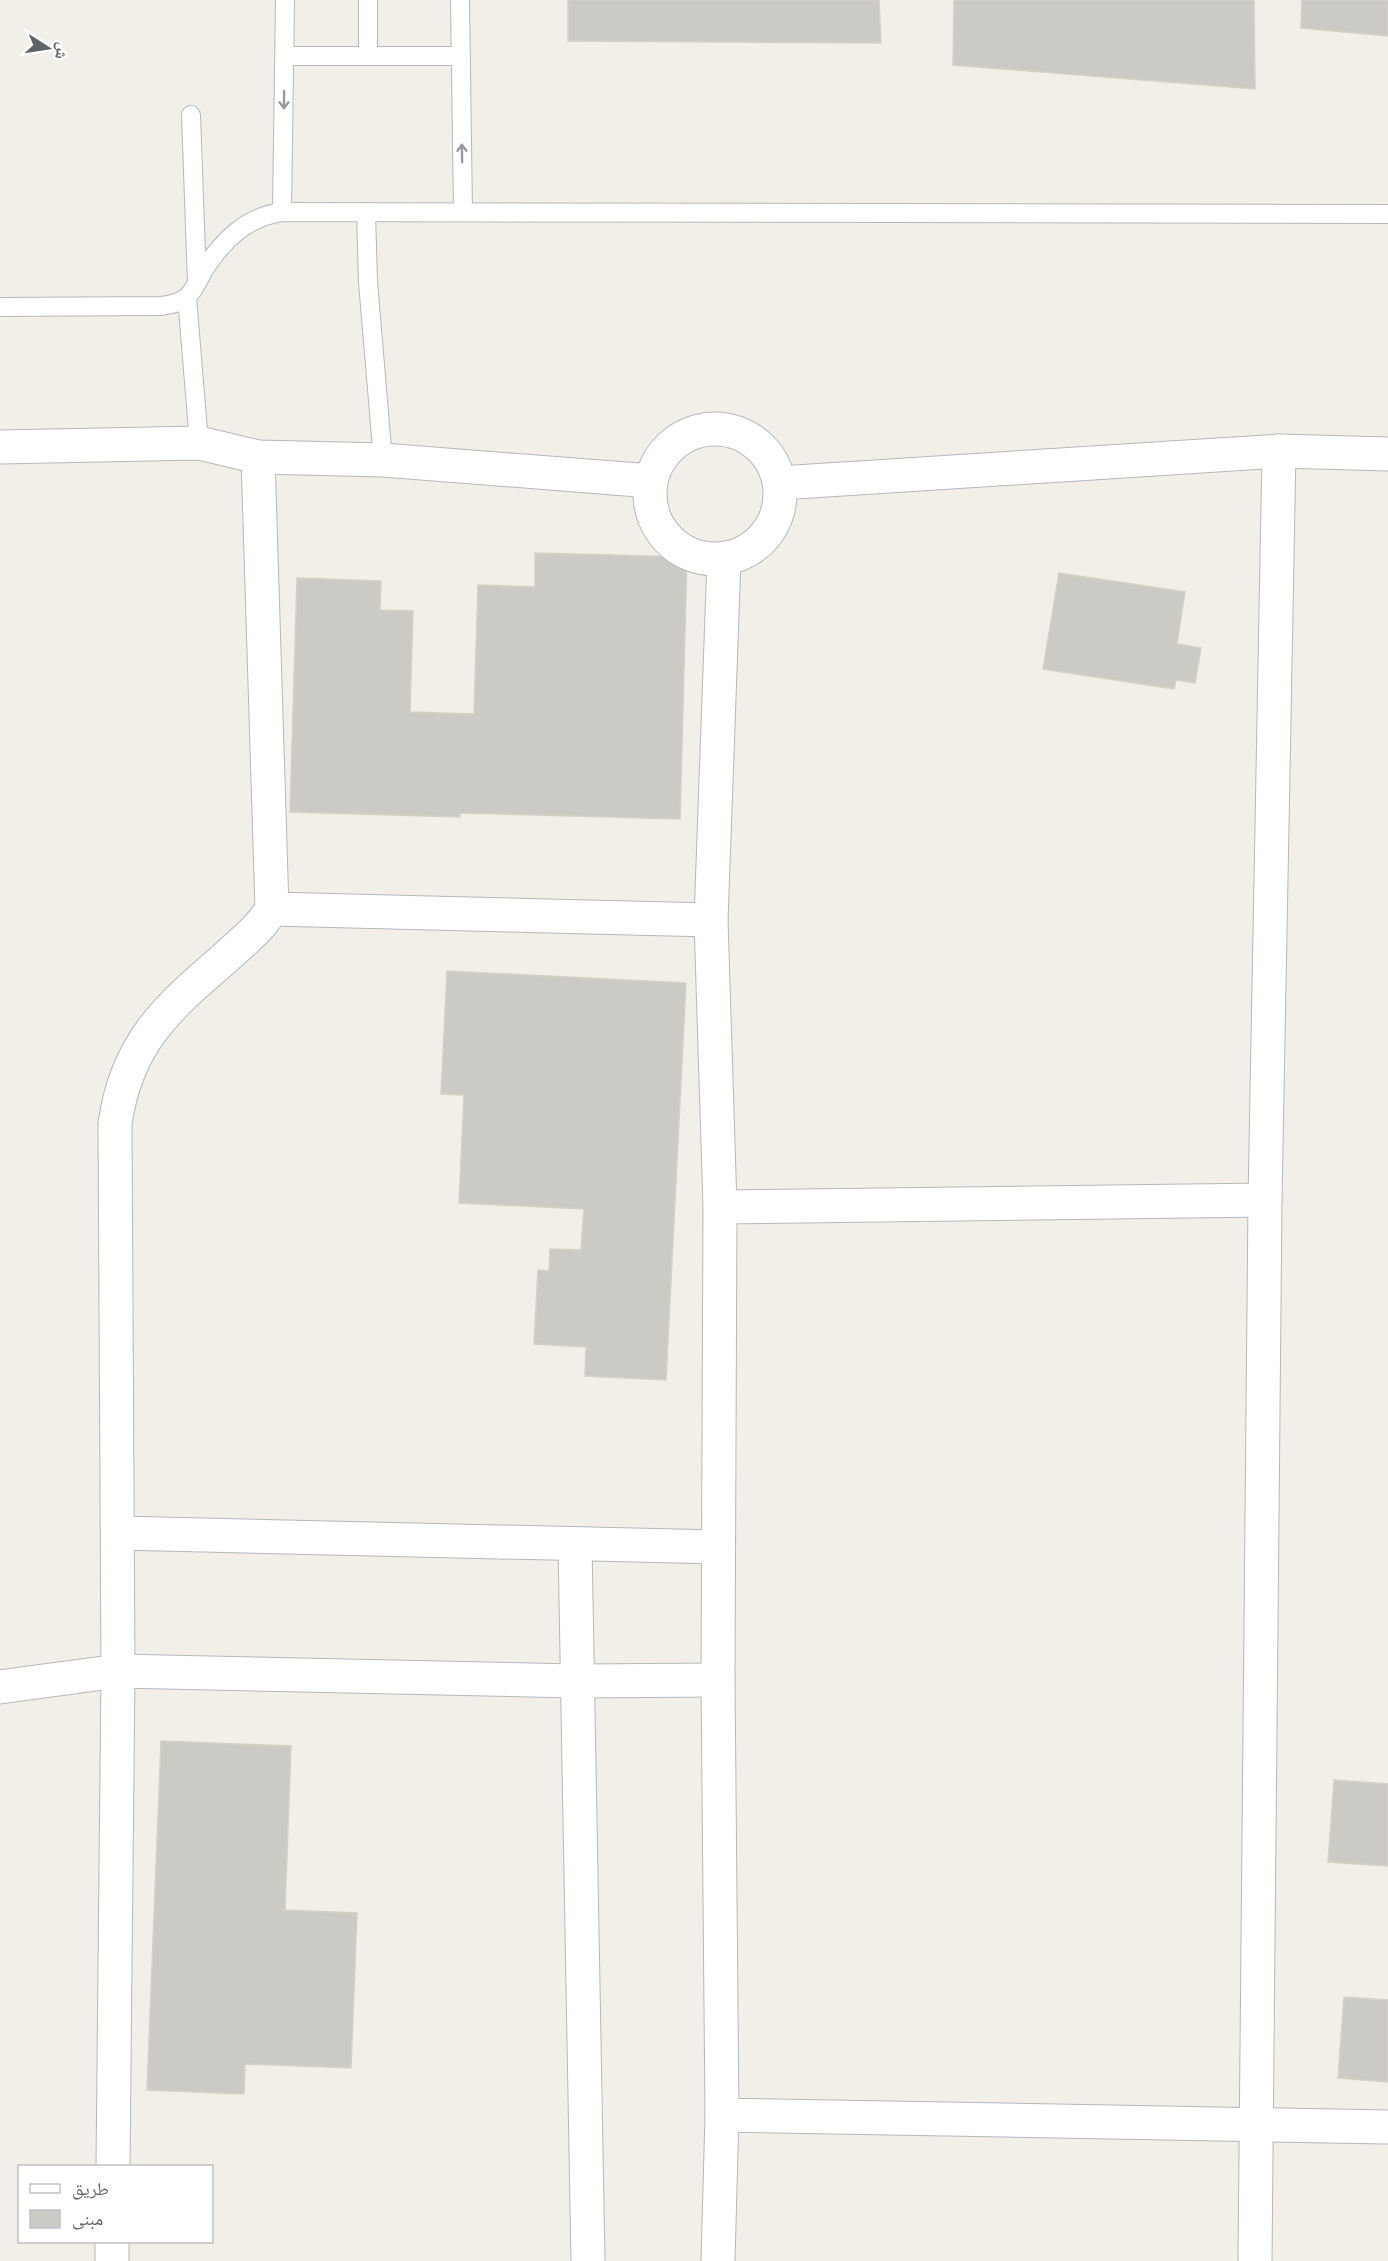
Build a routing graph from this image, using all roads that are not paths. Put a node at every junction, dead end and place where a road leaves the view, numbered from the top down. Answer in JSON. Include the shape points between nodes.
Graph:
{"nodes":[{"id":1,"x":285,"y":0,"type":"edge"},
{"id":2,"x":368,"y":0,"type":"edge"},
{"id":3,"x":460,"y":0,"type":"edge"},
{"id":4,"x":285,"y":56,"type":"junction"},
{"id":5,"x":368,"y":56,"type":"junction"},
{"id":6,"x":461,"y":56,"type":"junction"},
{"id":7,"x":191,"y":115,"type":"dead end"},
{"id":8,"x":282,"y":212,"type":"junction"},
{"id":9,"x":366,"y":212,"type":"junction"},
{"id":10,"x":463,"y":212,"type":"junction"},
{"id":11,"x":1388,"y":214,"type":"edge"},
{"id":12,"x":192,"y":290,"type":"junction"},
{"id":13,"x":0,"y":307,"type":"edge"},
{"id":14,"x":199,"y":443,"type":"junction"},
{"id":15,"x":0,"y":447,"type":"edge"},
{"id":16,"x":1279,"y":451,"type":"junction"},
{"id":17,"x":1388,"y":454,"type":"edge"},
{"id":18,"x":258,"y":457,"type":"junction"},
{"id":19,"x":383,"y":460,"type":"junction"},
{"id":20,"x":651,"y":481,"type":"junction"},
{"id":21,"x":780,"y":483,"type":"junction"},
{"id":22,"x":724,"y":559,"type":"junction"},
{"id":23,"x":272,"y":909,"type":"junction"},
{"id":24,"x":711,"y":920,"type":"junction"},
{"id":25,"x":1265,"y":1200,"type":"junction"},
{"id":26,"x":720,"y":1207,"type":"junction"},
{"id":27,"x":118,"y":1533,"type":"junction"},
{"id":28,"x":575,"y":1544,"type":"junction"},
{"id":29,"x":718,"y":1547,"type":"junction"},
{"id":30,"x":118,"y":1671,"type":"junction"},
{"id":31,"x":718,"y":1680,"type":"junction"},
{"id":32,"x":576,"y":1681,"type":"junction"},
{"id":33,"x":0,"y":1687,"type":"edge"},
{"id":34,"x":722,"y":2115,"type":"junction"},
{"id":35,"x":1258,"y":2127,"type":"junction"},
{"id":36,"x":1388,"y":2127,"type":"edge"},
{"id":37,"x":113,"y":2165,"type":"edge"},
{"id":38,"x":112,"y":2243,"type":"edge"},
{"id":39,"x":112,"y":2261,"type":"edge"},
{"id":40,"x":588,"y":2261,"type":"edge"},
{"id":41,"x":718,"y":2261,"type":"edge"},
{"id":42,"x":1255,"y":2261,"type":"edge"}],
"edges":[{"from":1,"to":4,"type":"lane"},
{"from":2,"to":5,"type":"lane"},
{"from":3,"to":6,"type":"lane"},
{"from":4,"to":5,"type":"lane"},
{"from":4,"to":8,"type":"lane","one_way":true},
{"from":5,"to":6,"type":"lane"},
{"from":10,"to":6,"type":"lane","one_way":true},
{"from":7,"to":12,"type":"lane"},
{"from":8,"to":9,"type":"lane"},
{"from":8,"to":12,"type":"lane","via":[[237,230],[216,252]]},
{"from":9,"to":10,"type":"lane"},
{"from":9,"to":19,"type":"lane"},
{"from":10,"to":11,"type":"lane"},
{"from":12,"to":13,"type":"lane","via":[[161,306]]},
{"from":12,"to":14,"type":"lane"},
{"from":14,"to":15,"type":"street"},
{"from":14,"to":18,"type":"street"},
{"from":16,"to":17,"type":"street"},
{"from":16,"to":21,"type":"street"},
{"from":16,"to":25,"type":"street"},
{"from":18,"to":19,"type":"street"},
{"from":18,"to":23,"type":"street"},
{"from":19,"to":20,"type":"street"},
{"from":20,"to":21,"type":"street","via":[[670,446],[686,435],[725,429],[744,434],[760,446],[773,463]]},
{"from":20,"to":22,"type":"street","via":[[650,501],[667,538],[683,551],[703,559]]},
{"from":21,"to":22,"type":"street","via":[[780,504],[774,524],[761,541],[744,553]]},
{"from":22,"to":24,"type":"street"},
{"from":23,"to":24,"type":"street"},
{"from":23,"to":27,"type":"street","via":[[263,923],[152,1027],[121,1090],[115,1142]]},
{"from":24,"to":26,"type":"street"},
{"from":25,"to":26,"type":"street"},
{"from":25,"to":35,"type":"street"},
{"from":26,"to":29,"type":"street"},
{"from":27,"to":28,"type":"street"},
{"from":27,"to":30,"type":"street"},
{"from":28,"to":29,"type":"street"},
{"from":28,"to":32,"type":"street"},
{"from":29,"to":31,"type":"street"},
{"from":30,"to":32,"type":"street"},
{"from":30,"to":33,"type":"street"},
{"from":30,"to":37,"type":"street"},
{"from":31,"to":32,"type":"street"},
{"from":31,"to":34,"type":"street"},
{"from":32,"to":40,"type":"street"},
{"from":34,"to":35,"type":"street"},
{"from":34,"to":41,"type":"street"},
{"from":35,"to":36,"type":"street"},
{"from":35,"to":42,"type":"street"},
{"from":38,"to":39,"type":"street"}]}
